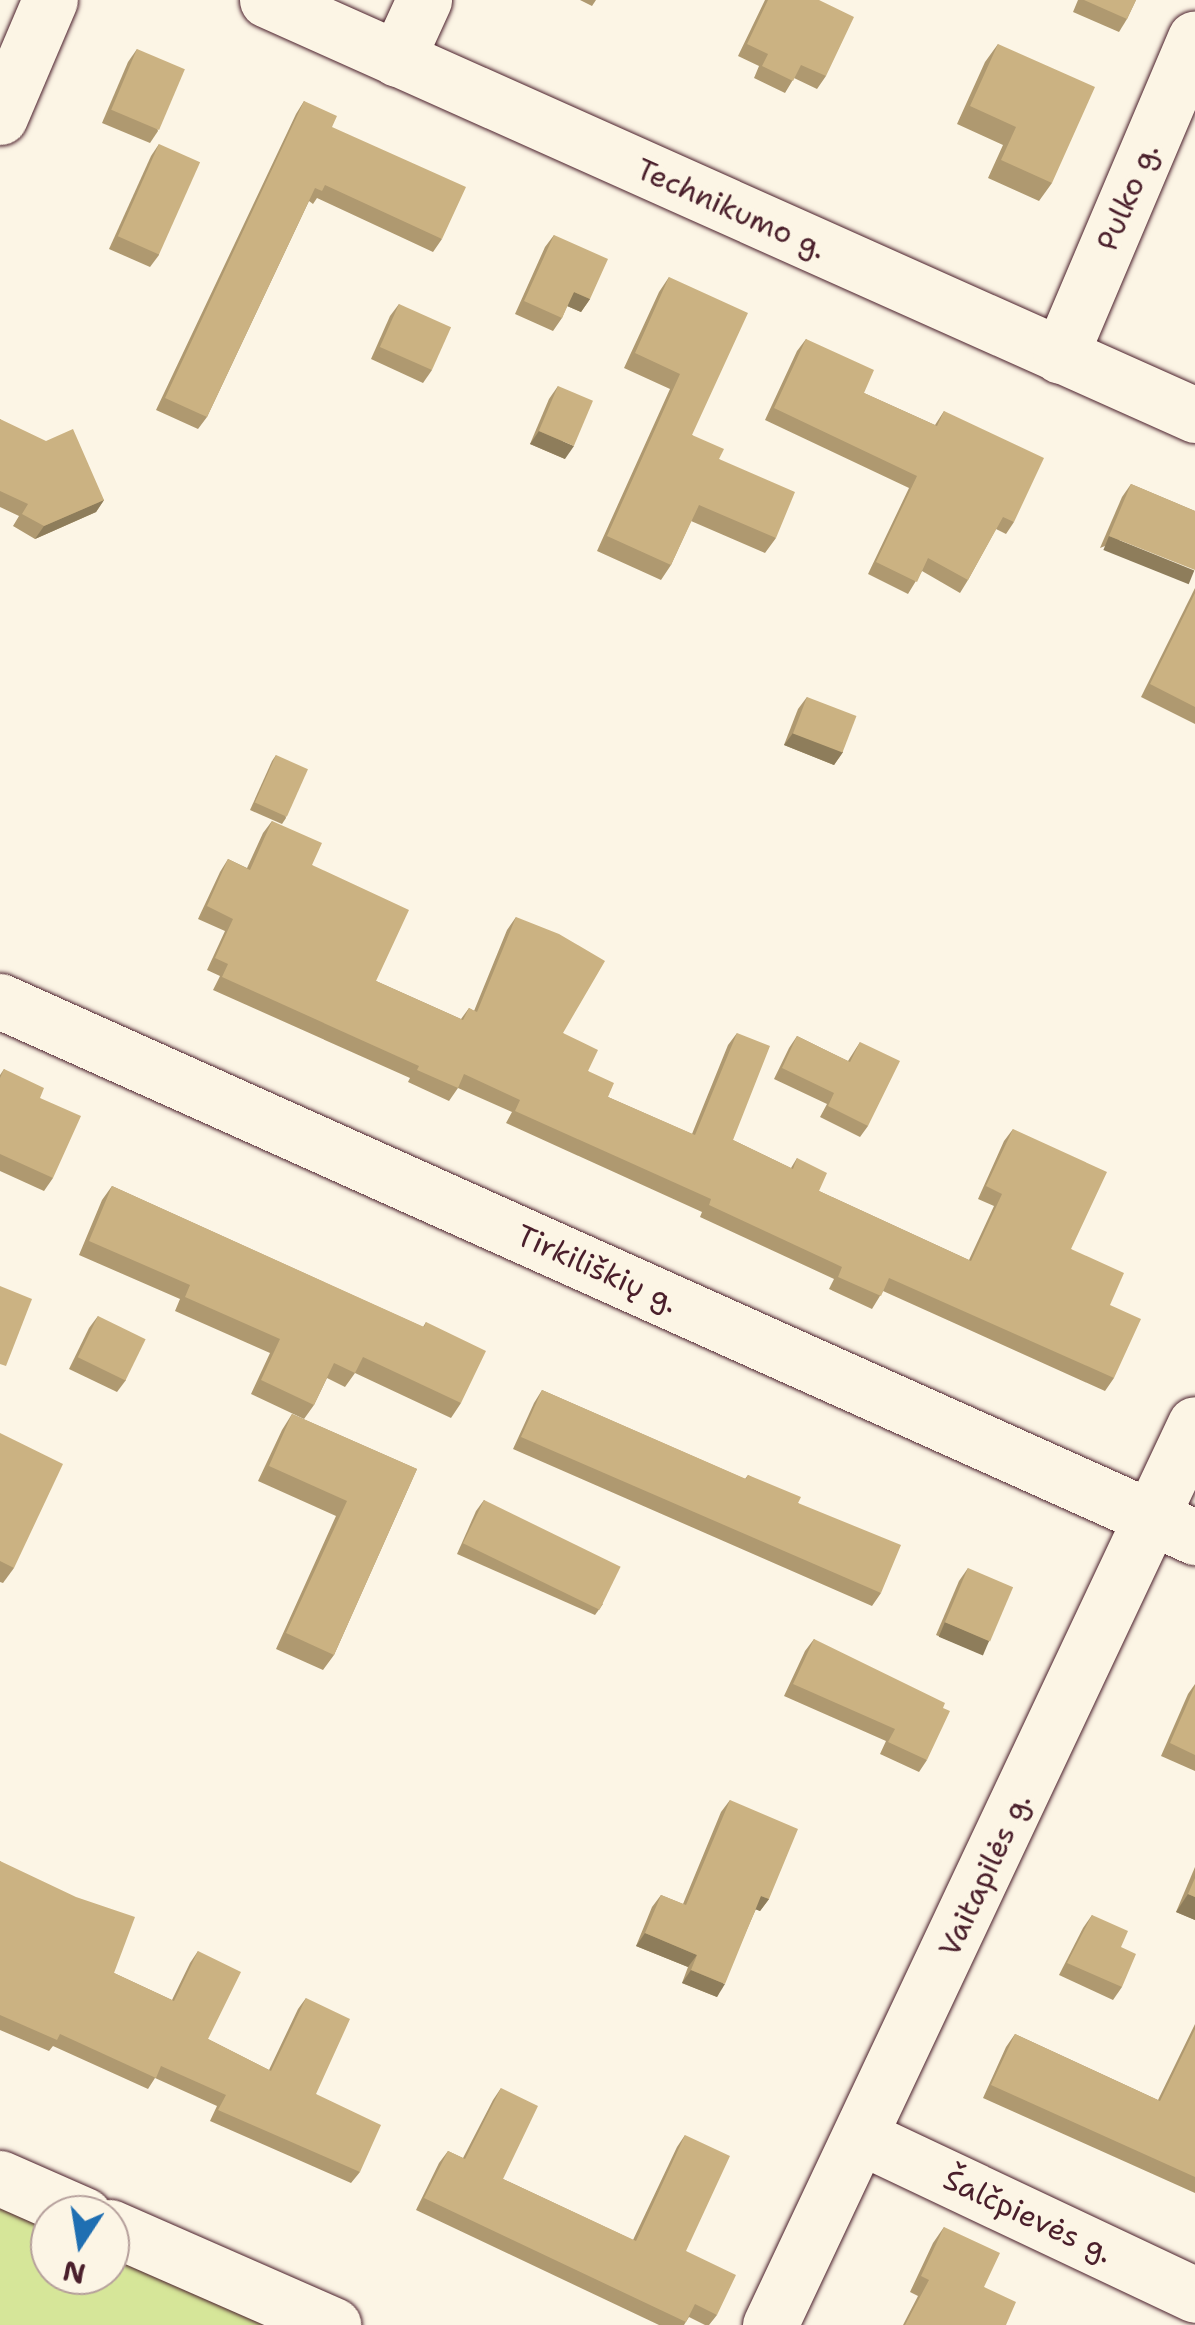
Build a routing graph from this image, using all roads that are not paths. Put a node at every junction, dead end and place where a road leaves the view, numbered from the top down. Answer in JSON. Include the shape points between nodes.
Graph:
{"nodes":[{"id":1,"x":50,"y":0,"type":"edge"},
{"id":2,"x":267,"y":0,"type":"edge"},
{"id":3,"x":424,"y":0,"type":"edge"},
{"id":4,"x":1195,"y":38,"type":"edge"},
{"id":5,"x":397,"y":59,"type":"junction"},
{"id":6,"x":0,"y":117,"type":"edge"},
{"id":7,"x":1060,"y":356,"type":"junction"},
{"id":8,"x":1195,"y":415,"type":"edge"},
{"id":9,"x":0,"y":1001,"type":"edge"},
{"id":10,"x":1195,"y":1424,"type":"edge"},
{"id":11,"x":1174,"y":1528,"type":"edge"},
{"id":12,"x":862,"y":2137,"type":"junction"},
{"id":13,"x":0,"y":2178,"type":"edge"},
{"id":14,"x":39,"y":2195,"type":"edge"},
{"id":15,"x":130,"y":2236,"type":"edge"},
{"id":16,"x":1195,"y":2294,"type":"edge"},
{"id":17,"x":333,"y":2325,"type":"edge"},
{"id":18,"x":770,"y":2325,"type":"edge"}],
"edges":[{"from":1,"to":6,"type":"street"},
{"from":2,"to":5,"type":"street","name":"Technikumo g."},
{"from":3,"to":5,"type":"street"},
{"from":4,"to":7,"type":"street","name":"Pulko g."},
{"from":5,"to":7,"type":"street","name":"Technikumo g."},
{"from":7,"to":8,"type":"street","name":"Technikumo g."},
{"from":9,"to":11,"type":"street","name":"Tirkiliškių g."},
{"from":10,"to":11,"type":"street","name":"Vaitapilės g."},
{"from":11,"to":12,"type":"street","name":"Vaitapilės g."},
{"from":12,"to":16,"type":"street","name":"Šalčpievės g."},
{"from":12,"to":18,"type":"street","name":"Vaitapilės g."},
{"from":13,"to":14,"type":"street"},
{"from":15,"to":17,"type":"street"}]}
